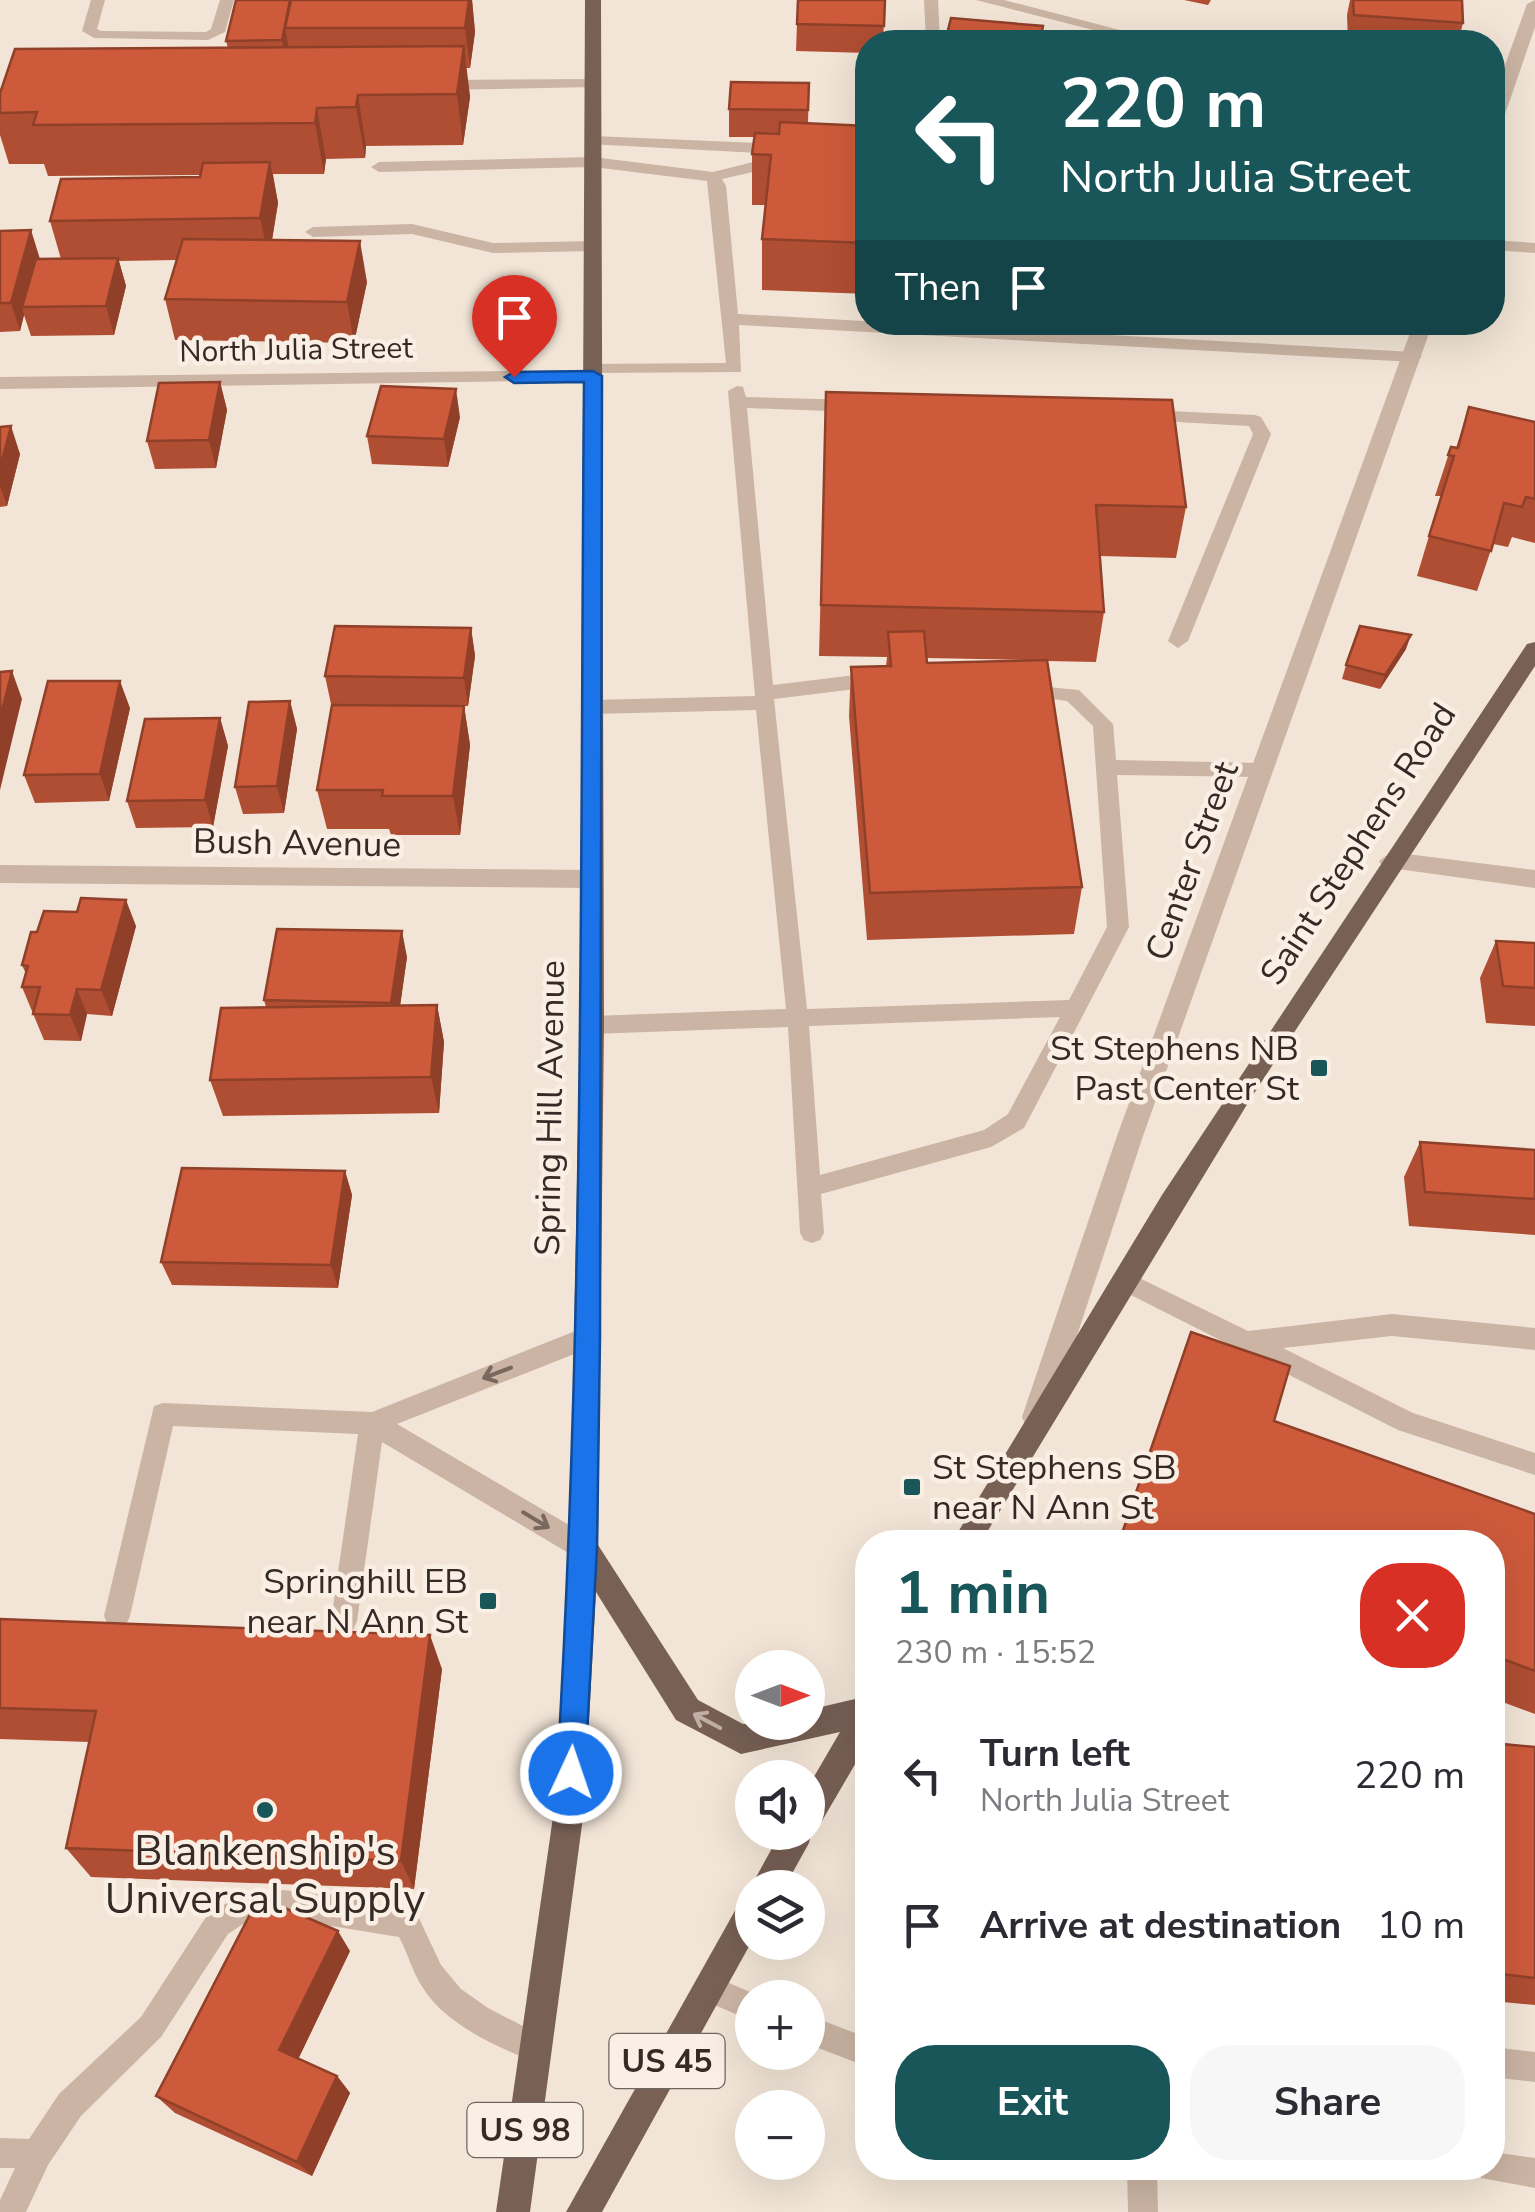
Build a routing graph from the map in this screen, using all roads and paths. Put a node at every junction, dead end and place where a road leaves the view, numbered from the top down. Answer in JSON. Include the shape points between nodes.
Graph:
{"nodes":[{"id":1,"x":98,"y":0,"type":"edge"},
{"id":2,"x":227,"y":0,"type":"edge"},
{"id":3,"x":593,"y":0,"type":"edge"},
{"id":4,"x":931,"y":0,"type":"edge"},
{"id":5,"x":984,"y":0,"type":"edge"},
{"id":6,"x":1535,"y":4,"type":"edge"},
{"id":7,"x":932,"y":30,"type":"edge"},
{"id":8,"x":1108,"y":30,"type":"edge"},
{"id":9,"x":1505,"y":69,"type":"edge"},
{"id":10,"x":592,"y":82,"type":"junction"},
{"id":11,"x":426,"y":85,"type":"edge"},
{"id":12,"x":799,"y":150,"type":"edge"},
{"id":13,"x":593,"y":152,"type":"junction"},
{"id":14,"x":380,"y":167,"type":"dead end"},
{"id":15,"x":810,"y":168,"type":"edge"},
{"id":16,"x":713,"y":177,"type":"junction"},
{"id":17,"x":314,"y":232,"type":"dead end"},
{"id":18,"x":593,"y":246,"type":"junction"},
{"id":19,"x":1505,"y":246,"type":"edge"},
{"id":20,"x":1535,"y":248,"type":"edge"},
{"id":21,"x":731,"y":319,"type":"junction"},
{"id":22,"x":855,"y":326,"type":"edge"},
{"id":23,"x":1026,"y":335,"type":"edge"},
{"id":24,"x":1420,"y":335,"type":"edge"},
{"id":25,"x":1413,"y":356,"type":"junction"},
{"id":26,"x":735,"y":368,"type":"junction"},
{"id":27,"x":593,"y":372,"type":"junction"},
{"id":28,"x":0,"y":383,"type":"edge"},
{"id":29,"x":738,"y":402,"type":"junction"},
{"id":30,"x":870,"y":406,"type":"edge"},
{"id":31,"x":1120,"y":415,"type":"edge"},
{"id":32,"x":1178,"y":641,"type":"dead end"},
{"id":33,"x":1535,"y":649,"type":"edge"},
{"id":34,"x":901,"y":679,"type":"edge"},
{"id":35,"x":994,"y":685,"type":"edge"},
{"id":36,"x":765,"y":698,"type":"junction"},
{"id":37,"x":592,"y":707,"type":"junction"},
{"id":38,"x":1106,"y":767,"type":"junction"},
{"id":39,"x":1261,"y":770,"type":"junction"},
{"id":40,"x":1391,"y":862,"type":"junction"},
{"id":41,"x":0,"y":874,"type":"edge"},
{"id":42,"x":592,"y":879,"type":"junction"},
{"id":43,"x":1535,"y":879,"type":"edge"},
{"id":44,"x":1075,"y":1008,"type":"junction"},
{"id":45,"x":798,"y":1020,"type":"junction"},
{"id":46,"x":592,"y":1025,"type":"junction"},
{"id":47,"x":810,"y":1188,"type":"junction"},
{"id":48,"x":812,"y":1233,"type":"dead end"},
{"id":49,"x":1125,"y":1281,"type":"junction"},
{"id":50,"x":588,"y":1337,"type":"junction"},
{"id":51,"x":1535,"y":1338,"type":"edge"},
{"id":52,"x":1246,"y":1342,"type":"junction"},
{"id":53,"x":372,"y":1423,"type":"junction"},
{"id":54,"x":1033,"y":1426,"type":"junction"},
{"id":55,"x":1535,"y":1464,"type":"edge"},
{"id":56,"x":973,"y":1530,"type":"edge"},
{"id":57,"x":584,"y":1548,"type":"junction"},
{"id":58,"x":117,"y":1616,"type":"dead end"},
{"id":59,"x":344,"y":1621,"type":"dead end"},
{"id":60,"x":855,"y":1715,"type":"edge"},
{"id":61,"x":855,"y":1735,"type":"edge"},
{"id":62,"x":825,"y":1787,"type":"edge"},
{"id":63,"x":735,"y":1941,"type":"edge"},
{"id":64,"x":708,"y":1988,"type":"junction"},
{"id":65,"x":735,"y":2000,"type":"edge"},
{"id":66,"x":825,"y":2037,"type":"edge"},
{"id":67,"x":536,"y":2048,"type":"junction"},
{"id":68,"x":855,"y":2048,"type":"edge"},
{"id":69,"x":1505,"y":2064,"type":"edge"},
{"id":70,"x":1535,"y":2067,"type":"edge"},
{"id":71,"x":0,"y":2153,"type":"edge"},
{"id":72,"x":37,"y":2154,"type":"junction"},
{"id":73,"x":1505,"y":2169,"type":"edge"},
{"id":74,"x":1535,"y":2173,"type":"edge"},
{"id":75,"x":1142,"y":2180,"type":"edge"},
{"id":76,"x":10,"y":2212,"type":"edge"},
{"id":77,"x":513,"y":2212,"type":"edge"},
{"id":78,"x":583,"y":2212,"type":"edge"},
{"id":79,"x":1143,"y":2212,"type":"edge"}],
"edges":[{"from":1,"to":2,"type":"lane","via":[[88,30],[98,35],[208,36],[218,32]]},
{"from":3,"to":10,"type":"main road","name":"Spring Hill Avenue","number":"US 98"},
{"from":4,"to":7,"type":"lane"},
{"from":5,"to":8,"type":"street"},
{"from":6,"to":9,"type":"street"},
{"from":10,"to":11,"type":"lane"},
{"from":10,"to":13,"type":"main road","name":"Spring Hill Avenue","number":"US 98"},
{"from":12,"to":13,"type":"lane"},
{"from":13,"to":14,"type":"lane"},
{"from":13,"to":16,"type":"lane"},
{"from":13,"to":18,"type":"main road","name":"Spring Hill Avenue","number":"US 98"},
{"from":15,"to":16,"type":"lane","via":[[757,166]]},
{"from":16,"to":21,"type":"lane"},
{"from":17,"to":18,"type":"lane","via":[[412,229],[494,248]]},
{"from":18,"to":27,"type":"main road","name":"Spring Hill Avenue","number":"US 98"},
{"from":19,"to":20,"type":"street"},
{"from":21,"to":22,"type":"lane"},
{"from":21,"to":26,"type":"lane"},
{"from":23,"to":25,"type":"lane"},
{"from":24,"to":25,"type":"street","name":"Center Street"},
{"from":25,"to":39,"type":"street","name":"Center Street"},
{"from":26,"to":27,"type":"lane"},
{"from":26,"to":29,"type":"lane"},
{"from":27,"to":28,"type":"street","name":"North Julia Street"},
{"from":27,"to":37,"type":"main road","name":"Spring Hill Avenue","number":"US 98"},
{"from":29,"to":30,"type":"lane"},
{"from":29,"to":36,"type":"lane"},
{"from":31,"to":32,"type":"lane","via":[[1255,421],[1262,434]]},
{"from":33,"to":40,"type":"main road","name":"Saint Stephens Road"},
{"from":34,"to":36,"type":"lane","via":[[849,680]]},
{"from":35,"to":38,"type":"lane","via":[[1072,695],[1103,724]]},
{"from":36,"to":37,"type":"lane"},
{"from":36,"to":45,"type":"lane"},
{"from":37,"to":42,"type":"main road","name":"Spring Hill Avenue","number":"US 98"},
{"from":38,"to":39,"type":"lane"},
{"from":38,"to":44,"type":"lane","via":[[1118,928]]},
{"from":39,"to":54,"type":"street","name":"Center Street"},
{"from":40,"to":43,"type":"street"},
{"from":40,"to":49,"type":"main road","name":"Saint Stephens Road"},
{"from":41,"to":42,"type":"street","name":"Bush Avenue"},
{"from":42,"to":46,"type":"main road","name":"Spring Hill Avenue","number":"US 98"},
{"from":44,"to":45,"type":"lane"},
{"from":44,"to":47,"type":"lane","via":[[1016,1121],[991,1138]]},
{"from":45,"to":46,"type":"lane"},
{"from":45,"to":47,"type":"lane"},
{"from":46,"to":50,"type":"main road","name":"Spring Hill Avenue","number":"US 98"},
{"from":47,"to":48,"type":"lane"},
{"from":49,"to":52,"type":"lane"},
{"from":49,"to":54,"type":"main road","name":"Saint Stephens Road"},
{"from":50,"to":53,"type":"lane","one_way":true},
{"from":50,"to":57,"type":"main road","name":"Spring Hill Avenue","number":"US 98"},
{"from":51,"to":52,"type":"lane","via":[[1392,1325]]},
{"from":52,"to":55,"type":"lane","via":[[1407,1422]]},
{"from":53,"to":57,"type":"lane","one_way":true},
{"from":53,"to":58,"type":"lane","via":[[163,1414]]},
{"from":53,"to":59,"type":"lane"},
{"from":54,"to":56,"type":"main road","name":"Saint Stephens Road"},
{"from":60,"to":57,"type":"main road","one_way":true,"via":[[742,1739],[687,1710]]},
{"from":57,"to":67,"type":"main road","name":"Spring Hill Avenue","number":"US 98","via":[[569,1810]]},
{"from":61,"to":62,"type":"main road"},
{"from":63,"to":64,"type":"main road","number":"US 45"},
{"from":64,"to":65,"type":"lane"},
{"from":64,"to":78,"type":"main road","number":"US 45"},
{"from":66,"to":68,"type":"lane"},
{"from":67,"to":72,"type":"lane","via":[[451,2002],[429,1973],[408,1924],[266,1902],[232,1910],[218,1924],[151,2026],[70,2105]]},
{"from":67,"to":77,"type":"main road","name":"Spring Hill Avenue","number":"US 98"},
{"from":69,"to":70,"type":"lane"},
{"from":71,"to":72,"type":"lane"},
{"from":72,"to":76,"type":"lane"},
{"from":73,"to":74,"type":"lane"},
{"from":75,"to":79,"type":"lane"}]}
